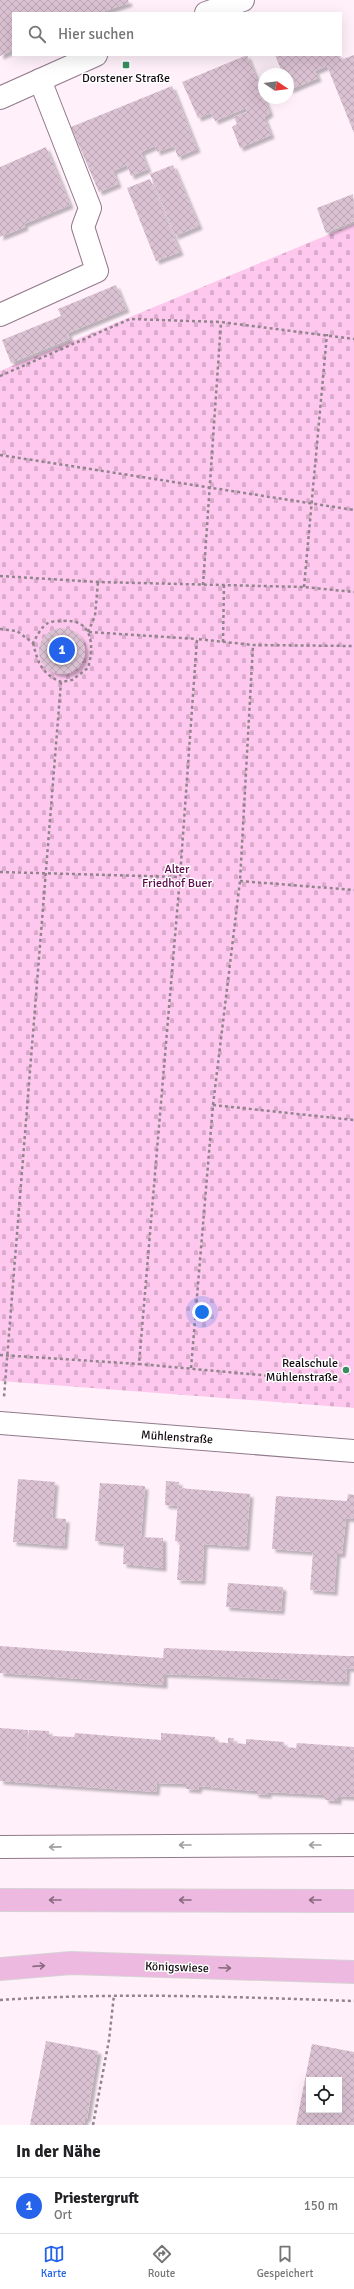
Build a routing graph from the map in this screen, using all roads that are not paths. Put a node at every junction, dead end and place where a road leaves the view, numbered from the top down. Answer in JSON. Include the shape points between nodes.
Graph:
{"nodes":[{"id":1,"x":243,"y":0,"type":"edge"},
{"id":2,"x":209,"y":12,"type":"edge"},
{"id":3,"x":94,"y":56,"type":"edge"},
{"id":4,"x":40,"y":80,"type":"junction"},
{"id":5,"x":0,"y":98,"type":"edge"},
{"id":6,"x":0,"y":315,"type":"edge"},
{"id":7,"x":1,"y":1423,"type":"edge"},
{"id":8,"x":354,"y":1451,"type":"edge"},
{"id":9,"x":354,"y":1845,"type":"edge"},
{"id":10,"x":0,"y":1847,"type":"edge"},
{"id":11,"x":0,"y":1900,"type":"edge"},
{"id":12,"x":354,"y":1901,"type":"edge"},
{"id":13,"x":0,"y":1969,"type":"edge"},
{"id":14,"x":354,"y":1972,"type":"edge"}],
"edges":[{"from":1,"to":2,"type":"street"},
{"from":3,"to":4,"type":"street"},
{"from":4,"to":5,"type":"street"},
{"from":4,"to":6,"type":"street","via":[[90,208],[83,227],[97,271]]},
{"from":7,"to":8,"type":"street","name":"Mühlenstraße"},
{"from":9,"to":10,"type":"street","one_way":true},
{"from":12,"to":11,"type":"main road","one_way":true},
{"from":13,"to":14,"type":"main road","name":"Königswiese","one_way":true,"via":[[71,1963]]}]}
